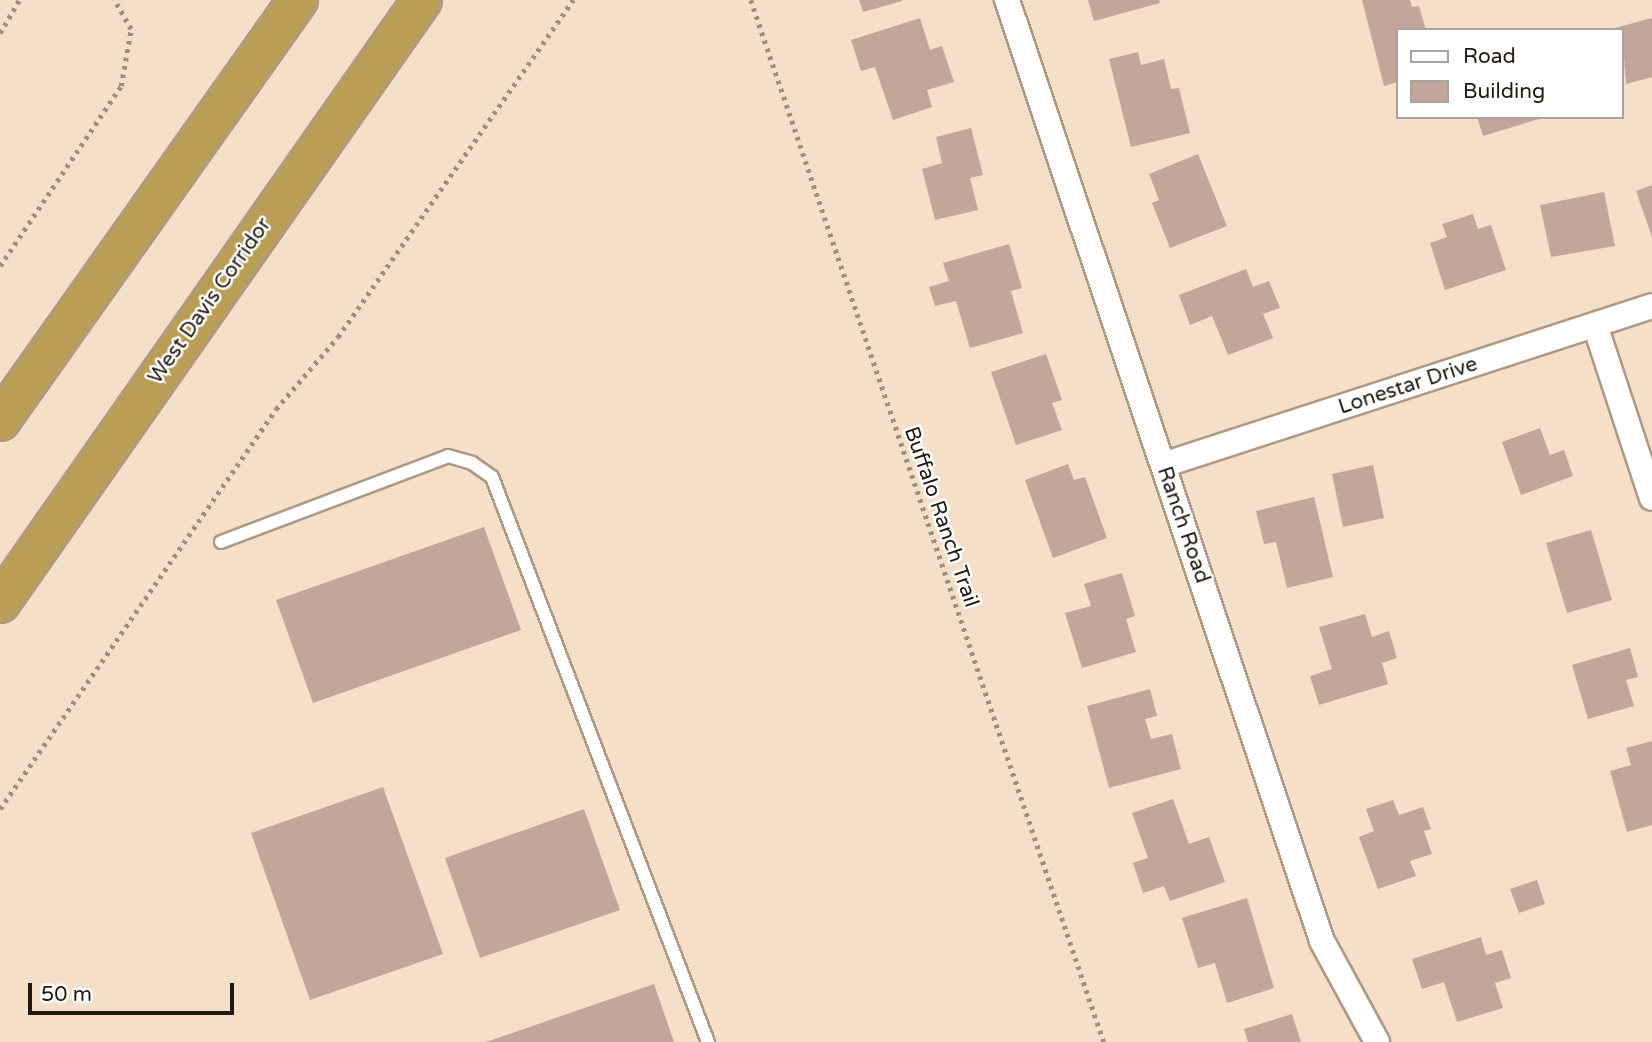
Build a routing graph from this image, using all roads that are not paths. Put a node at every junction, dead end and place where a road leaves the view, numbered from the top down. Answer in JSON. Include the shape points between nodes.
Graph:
{"nodes":[{"id":1,"x":298,"y":0,"type":"edge"},
{"id":2,"x":422,"y":0,"type":"edge"},
{"id":3,"x":1007,"y":0,"type":"edge"},
{"id":4,"x":1652,"y":306,"type":"edge"},
{"id":5,"x":1595,"y":325,"type":"junction"},
{"id":6,"x":0,"y":421,"type":"edge"},
{"id":7,"x":1163,"y":465,"type":"junction"},
{"id":8,"x":1652,"y":498,"type":"edge"},
{"id":9,"x":221,"y":542,"type":"dead end"},
{"id":10,"x":0,"y":603,"type":"edge"},
{"id":11,"x":708,"y":1042,"type":"edge"},
{"id":12,"x":1377,"y":1042,"type":"edge"}],
"edges":[{"from":1,"to":6,"type":"highway"},
{"from":2,"to":10,"type":"highway","name":"West Davis Corridor"},
{"from":3,"to":7,"type":"street","name":"Ranch Road"},
{"from":4,"to":5,"type":"street","name":"Lonestar Drive"},
{"from":5,"to":7,"type":"street","name":"Lonestar Drive"},
{"from":5,"to":8,"type":"street"},
{"from":7,"to":12,"type":"street","name":"Ranch Road","via":[[1322,941]]},
{"from":9,"to":11,"type":"lane","via":[[448,456],[472,463],[492,478]]}]}
